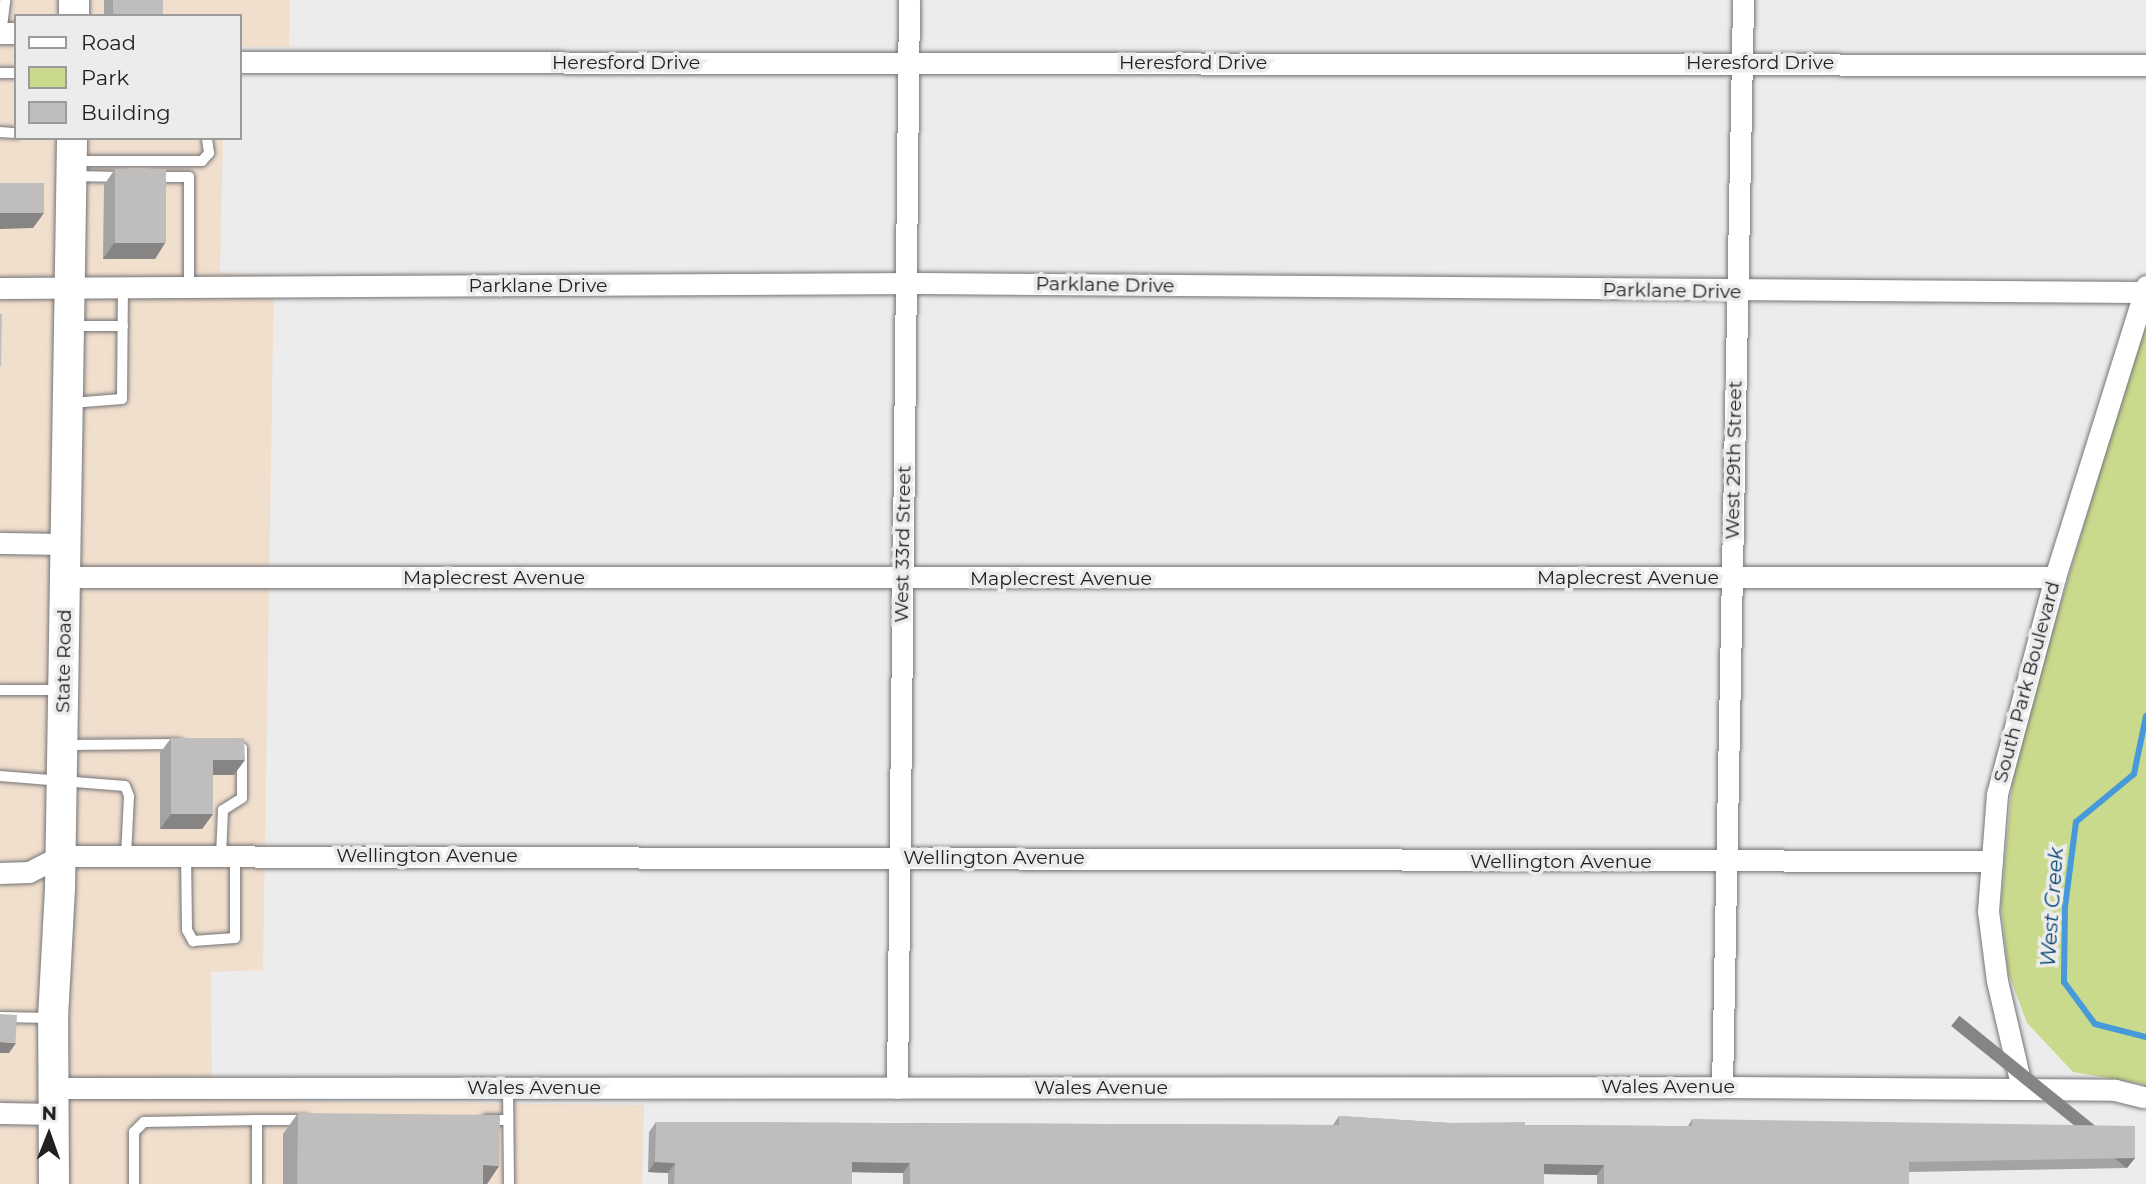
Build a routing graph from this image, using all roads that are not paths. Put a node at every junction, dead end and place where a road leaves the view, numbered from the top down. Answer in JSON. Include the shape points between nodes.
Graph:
{"nodes":[{"id":1,"x":5,"y":0,"type":"edge"},
{"id":2,"x":909,"y":0,"type":"edge"},
{"id":3,"x":1743,"y":0,"type":"edge"},
{"id":4,"x":4,"y":35,"type":"edge"},
{"id":5,"x":242,"y":62,"type":"edge"},
{"id":6,"x":908,"y":63,"type":"junction"},
{"id":7,"x":1742,"y":63,"type":"junction"},
{"id":8,"x":2146,"y":65,"type":"edge"},
{"id":9,"x":207,"y":140,"type":"edge"},
{"id":10,"x":72,"y":158,"type":"edge"},
{"id":11,"x":909,"y":284,"type":"junction"},
{"id":12,"x":0,"y":288,"type":"edge"},
{"id":13,"x":69,"y":289,"type":"junction"},
{"id":14,"x":123,"y":289,"type":"junction"},
{"id":15,"x":190,"y":289,"type":"junction"},
{"id":16,"x":2144,"y":289,"type":"edge"},
{"id":17,"x":1738,"y":292,"type":"junction"},
{"id":18,"x":69,"y":326,"type":"junction"},
{"id":19,"x":123,"y":326,"type":"junction"},
{"id":20,"x":68,"y":403,"type":"junction"},
{"id":21,"x":0,"y":543,"type":"edge"},
{"id":22,"x":66,"y":544,"type":"junction"},
{"id":23,"x":66,"y":577,"type":"junction"},
{"id":24,"x":1731,"y":578,"type":"junction"},
{"id":25,"x":2055,"y":578,"type":"junction"},
{"id":26,"x":902,"y":579,"type":"junction"},
{"id":27,"x":0,"y":690,"type":"edge"},
{"id":28,"x":64,"y":690,"type":"junction"},
{"id":29,"x":197,"y":744,"type":"edge"},
{"id":30,"x":224,"y":744,"type":"edge"},
{"id":31,"x":63,"y":745,"type":"junction"},
{"id":32,"x":0,"y":776,"type":"edge"},
{"id":33,"x":62,"y":781,"type":"junction"},
{"id":34,"x":61,"y":856,"type":"junction"},
{"id":35,"x":126,"y":856,"type":"junction"},
{"id":36,"x":186,"y":856,"type":"junction"},
{"id":37,"x":228,"y":856,"type":"junction"},
{"id":38,"x":897,"y":857,"type":"junction"},
{"id":39,"x":1992,"y":861,"type":"junction"},
{"id":40,"x":1727,"y":863,"type":"junction"},
{"id":41,"x":0,"y":873,"type":"edge"},
{"id":42,"x":0,"y":1017,"type":"edge"},
{"id":43,"x":53,"y":1018,"type":"junction"},
{"id":44,"x":1722,"y":1087,"type":"junction"},
{"id":45,"x":508,"y":1088,"type":"junction"},
{"id":46,"x":897,"y":1088,"type":"junction"},
{"id":47,"x":2022,"y":1089,"type":"junction"},
{"id":48,"x":2144,"y":1097,"type":"dead end"},
{"id":49,"x":56,"y":1101,"type":"junction"},
{"id":50,"x":0,"y":1113,"type":"edge"},
{"id":51,"x":257,"y":1120,"type":"junction"},
{"id":52,"x":313,"y":1120,"type":"edge"},
{"id":53,"x":466,"y":1120,"type":"edge"},
{"id":54,"x":508,"y":1120,"type":"junction"},
{"id":55,"x":54,"y":1184,"type":"edge"},
{"id":56,"x":134,"y":1184,"type":"edge"},
{"id":57,"x":257,"y":1184,"type":"edge"},
{"id":58,"x":509,"y":1184,"type":"edge"}],
"edges":[{"from":1,"to":4,"type":"lane"},
{"from":2,"to":6,"type":"street","name":"West 33rd Street"},
{"from":3,"to":7,"type":"street","name":"West 29th Street"},
{"from":5,"to":6,"type":"street","name":"Heresford Drive"},
{"from":6,"to":7,"type":"street","name":"Heresford Drive"},
{"from":6,"to":11,"type":"street","name":"West 33rd Street"},
{"from":7,"to":8,"type":"street","name":"Heresford Drive"},
{"from":7,"to":17,"type":"street","name":"West 29th Street"},
{"from":9,"to":10,"type":"lane","via":[[209,153],[202,161]]},
{"from":10,"to":13,"type":"main road","name":"State Road"},
{"from":10,"to":15,"type":"lane","via":[[190,177]]},
{"from":11,"to":15,"type":"street","name":"Parklane Drive"},
{"from":11,"to":17,"type":"street","name":"Parklane Drive"},
{"from":11,"to":26,"type":"street","name":"West 33rd Street"},
{"from":12,"to":13,"type":"street","name":"Parklane Drive"},
{"from":13,"to":14,"type":"street","name":"Parklane Drive"},
{"from":13,"to":18,"type":"main road","name":"State Road"},
{"from":14,"to":15,"type":"street","name":"Parklane Drive"},
{"from":14,"to":19,"type":"lane"},
{"from":16,"to":17,"type":"street","name":"Parklane Drive"},
{"from":16,"to":25,"type":"street","name":"South Park Boulevard"},
{"from":17,"to":24,"type":"street","name":"West 29th Street"},
{"from":18,"to":19,"type":"lane"},
{"from":18,"to":20,"type":"main road","name":"State Road"},
{"from":19,"to":20,"type":"lane","via":[[122,399]]},
{"from":20,"to":22,"type":"main road","name":"State Road"},
{"from":21,"to":22,"type":"street"},
{"from":22,"to":23,"type":"main road","name":"State Road"},
{"from":23,"to":26,"type":"street","name":"Maplecrest Avenue"},
{"from":23,"to":28,"type":"main road","name":"State Road"},
{"from":24,"to":25,"type":"street","name":"Maplecrest Avenue"},
{"from":24,"to":26,"type":"street","name":"Maplecrest Avenue"},
{"from":24,"to":40,"type":"street","name":"West 29th Street"},
{"from":25,"to":39,"type":"street","name":"South Park Boulevard","via":[[1997,794]]},
{"from":26,"to":38,"type":"street","name":"West 33rd Street"},
{"from":27,"to":28,"type":"lane"},
{"from":28,"to":31,"type":"main road","name":"State Road"},
{"from":29,"to":31,"type":"lane"},
{"from":30,"to":37,"type":"lane","via":[[243,749],[240,802],[223,810]]},
{"from":31,"to":33,"type":"main road","name":"State Road"},
{"from":32,"to":33,"type":"lane"},
{"from":33,"to":34,"type":"main road","name":"State Road"},
{"from":33,"to":35,"type":"lane","via":[[125,786],[129,796]]},
{"from":34,"to":35,"type":"street","name":"Wellington Avenue"},
{"from":34,"to":41,"type":"street","name":"Wellington Avenue","via":[[29,872]]},
{"from":34,"to":43,"type":"main road","name":"State Road"},
{"from":35,"to":36,"type":"street","name":"Wellington Avenue"},
{"from":36,"to":37,"type":"street","name":"Wellington Avenue"},
{"from":36,"to":37,"type":"lane","via":[[187,930],[193,941],[235,938]]},
{"from":37,"to":38,"type":"street","name":"Wellington Avenue"},
{"from":38,"to":40,"type":"street","name":"Wellington Avenue"},
{"from":38,"to":46,"type":"street","name":"West 33rd Street"},
{"from":39,"to":40,"type":"street","name":"Wellington Avenue"},
{"from":39,"to":47,"type":"street","name":"South Park Boulevard","via":[[1988,911],[1997,981]]},
{"from":40,"to":44,"type":"street","name":"West 29th Street"},
{"from":42,"to":43,"type":"lane"},
{"from":43,"to":49,"type":"main road","name":"State Road"},
{"from":44,"to":46,"type":"street","name":"Wales Avenue"},
{"from":44,"to":47,"type":"street","name":"Wales Avenue"},
{"from":45,"to":46,"type":"street","name":"Wales Avenue"},
{"from":45,"to":49,"type":"street","name":"Wales Avenue"},
{"from":45,"to":54,"type":"lane"},
{"from":47,"to":48,"type":"street","name":"Wales Avenue","via":[[2115,1090]]},
{"from":49,"to":50,"type":"street","name":"Wales Avenue"},
{"from":49,"to":55,"type":"main road","name":"State Road"},
{"from":51,"to":52,"type":"lane"},
{"from":51,"to":56,"type":"lane","via":[[144,1122],[134,1132]]},
{"from":51,"to":57,"type":"lane"},
{"from":53,"to":54,"type":"lane"},
{"from":54,"to":58,"type":"lane"}]}
